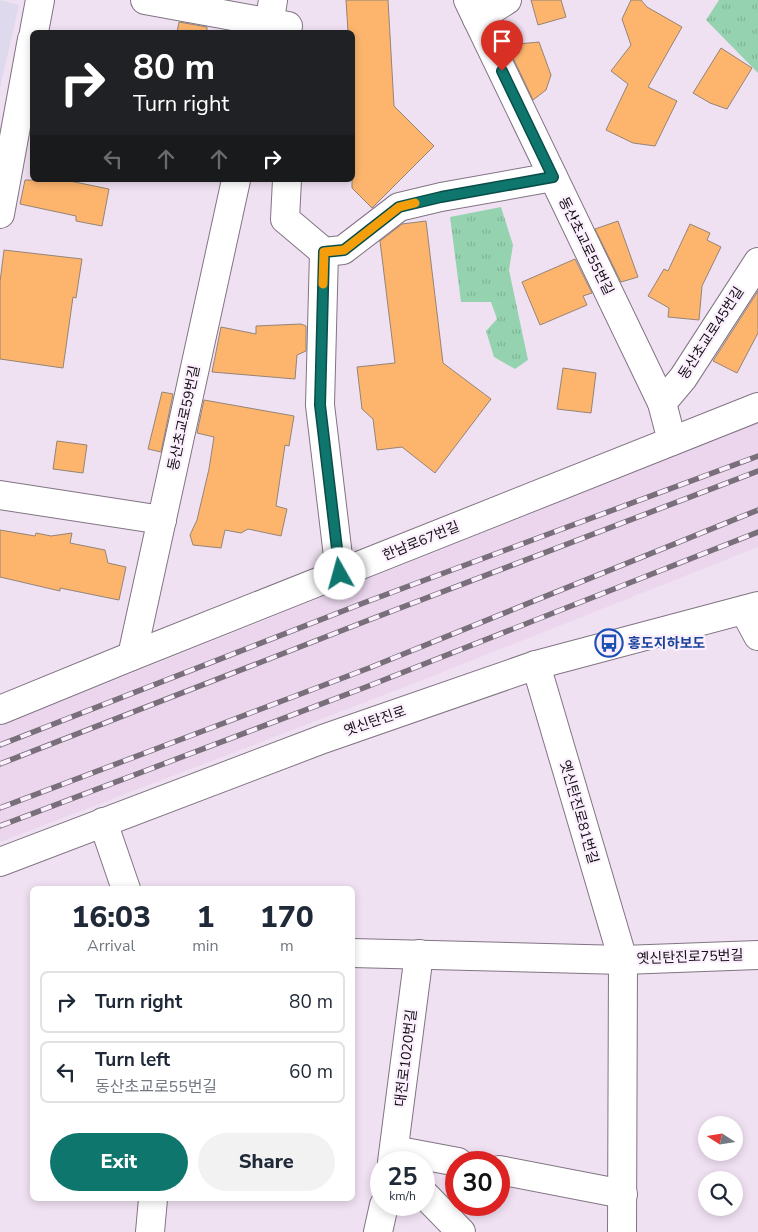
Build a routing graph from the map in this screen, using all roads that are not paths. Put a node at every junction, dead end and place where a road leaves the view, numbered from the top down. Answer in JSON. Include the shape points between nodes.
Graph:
{"nodes":[{"id":1,"x":40,"y":0,"type":"edge"},
{"id":2,"x":144,"y":0,"type":"edge"},
{"id":3,"x":507,"y":0,"type":"edge"},
{"id":4,"x":473,"y":9,"type":"edge"},
{"id":5,"x":275,"y":21,"type":"edge"},
{"id":6,"x":34,"y":30,"type":"edge"},
{"id":7,"x":30,"y":50,"type":"edge"},
{"id":8,"x":553,"y":177,"type":"junction"},
{"id":9,"x":236,"y":182,"type":"edge"},
{"id":10,"x":287,"y":182,"type":"edge"},
{"id":11,"x":0,"y":214,"type":"edge"},
{"id":12,"x":324,"y":252,"type":"junction"},
{"id":13,"x":758,"y":262,"type":"edge"},
{"id":14,"x":662,"y":403,"type":"junction"},
{"id":15,"x":758,"y":407,"type":"edge"},
{"id":16,"x":672,"y":441,"type":"junction"},
{"id":17,"x":0,"y":495,"type":"edge"},
{"id":18,"x":162,"y":520,"type":"junction"},
{"id":19,"x":340,"y":574,"type":"junction"},
{"id":20,"x":753,"y":604,"type":"edge"},
{"id":21,"x":758,"y":636,"type":"edge"},
{"id":22,"x":132,"y":656,"type":"junction"},
{"id":23,"x":536,"y":665,"type":"junction"},
{"id":24,"x":0,"y":710,"type":"edge"},
{"id":25,"x":103,"y":822,"type":"junction"},
{"id":26,"x":0,"y":862,"type":"edge"},
{"id":27,"x":125,"y":886,"type":"edge"},
{"id":28,"x":355,"y":953,"type":"edge"},
{"id":29,"x":419,"y":954,"type":"junction"},
{"id":30,"x":758,"y":955,"type":"edge"},
{"id":31,"x":623,"y":960,"type":"junction"},
{"id":32,"x":394,"y":1151,"type":"edge"},
{"id":33,"x":510,"y":1172,"type":"edge"},
{"id":34,"x":623,"y":1194,"type":"junction"},
{"id":35,"x":153,"y":1201,"type":"edge"},
{"id":36,"x":435,"y":1205,"type":"edge"},
{"id":37,"x":382,"y":1216,"type":"edge"},
{"id":38,"x":150,"y":1232,"type":"edge"},
{"id":39,"x":378,"y":1232,"type":"edge"},
{"id":40,"x":461,"y":1232,"type":"edge"},
{"id":41,"x":622,"y":1232,"type":"edge"}],
"edges":[{"from":1,"to":6,"type":"street"},
{"from":2,"to":5,"type":"street"},
{"from":3,"to":4,"type":"street"},
{"from":4,"to":8,"type":"street","name":"동산초교로55번길"},
{"from":7,"to":11,"type":"street"},
{"from":8,"to":12,"type":"street","via":[[399,207],[344,250]]},
{"from":8,"to":14,"type":"street","name":"동산초교로55번길"},
{"from":9,"to":18,"type":"street","name":"동산초교로59번길"},
{"from":10,"to":12,"type":"street","via":[[285,220]]},
{"from":12,"to":19,"type":"street","via":[[320,405]]},
{"from":13,"to":14,"type":"street","name":"동산초교로45번길","via":[[683,378]]},
{"from":14,"to":16,"type":"street","name":"동산초교로55번길"},
{"from":15,"to":16,"type":"street","name":"한남로67번길"},
{"from":16,"to":19,"type":"street","name":"한남로67번길"},
{"from":17,"to":18,"type":"street"},
{"from":18,"to":22,"type":"street","name":"동산초교로59번길"},
{"from":19,"to":22,"type":"street","name":"한남로67번길"},
{"from":20,"to":21,"type":"street"},
{"from":20,"to":23,"type":"street","name":"옛신탄진로"},
{"from":22,"to":24,"type":"street","name":"한남로67번길"},
{"from":23,"to":25,"type":"street","name":"옛신탄진로"},
{"from":23,"to":31,"type":"street","name":"옛신탄진로81번길"},
{"from":25,"to":26,"type":"street","name":"옛신탄진로"},
{"from":25,"to":27,"type":"street"},
{"from":28,"to":29,"type":"street"},
{"from":29,"to":31,"type":"street"},
{"from":29,"to":32,"type":"street","name":"대전로1020번길"},
{"from":30,"to":31,"type":"street","name":"옛신탄진로75번길"},
{"from":31,"to":34,"type":"street","name":"옛신탄진로81번길"},
{"from":33,"to":34,"type":"street"},
{"from":34,"to":41,"type":"street","name":"옛신탄진로81번길"},
{"from":35,"to":38,"type":"street"},
{"from":36,"to":40,"type":"street"},
{"from":37,"to":39,"type":"street"}]}
